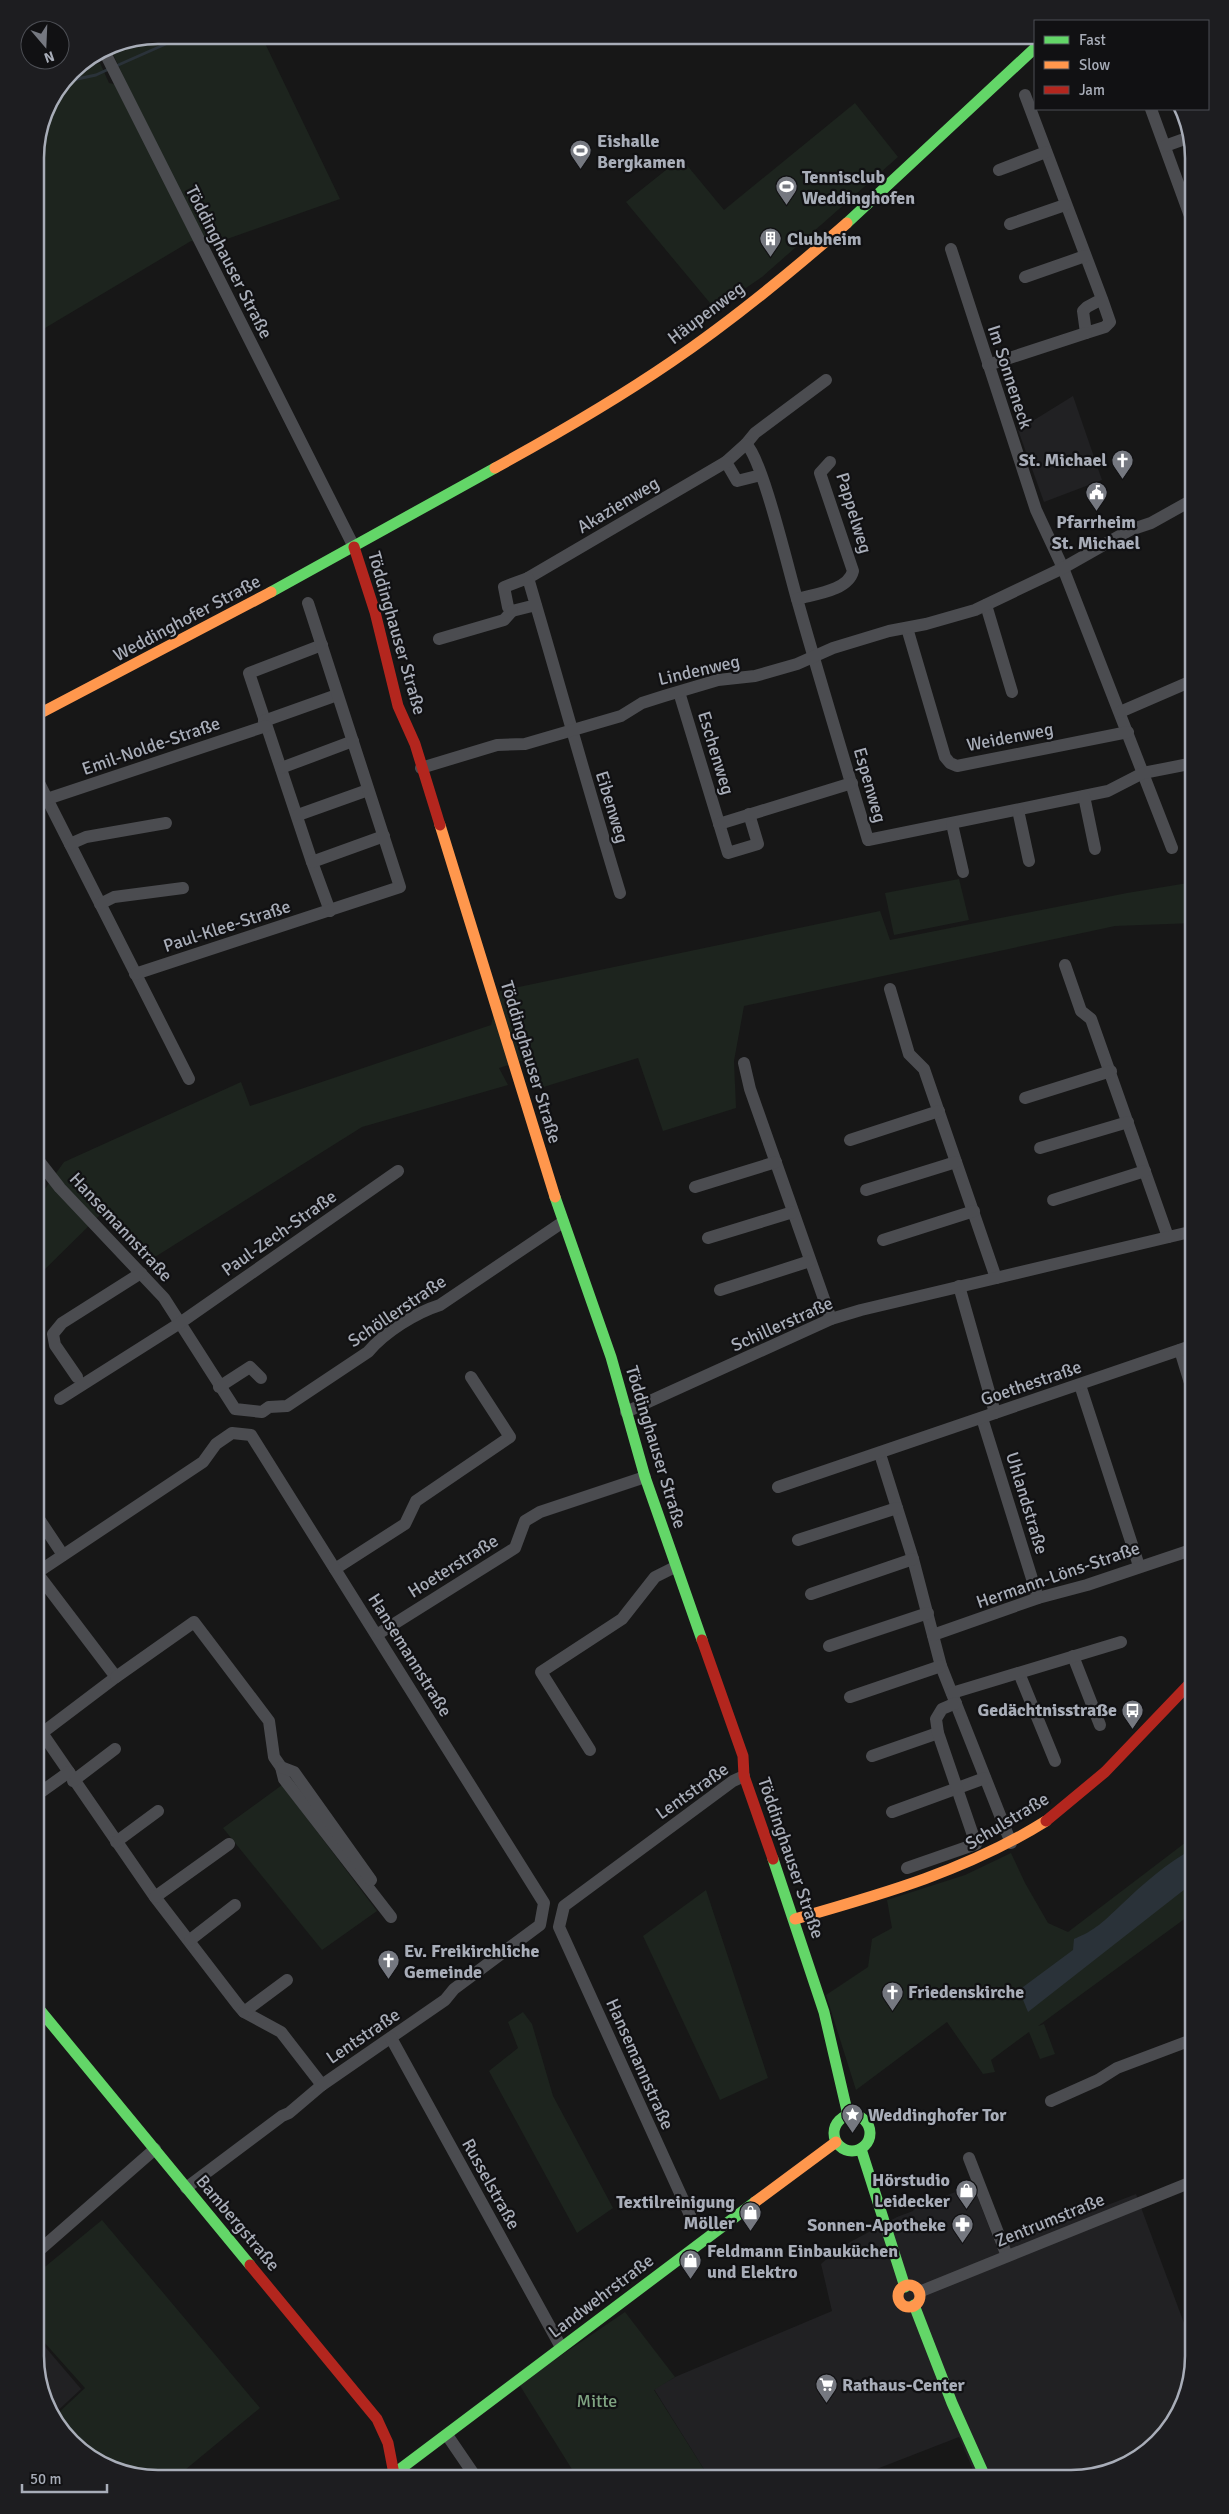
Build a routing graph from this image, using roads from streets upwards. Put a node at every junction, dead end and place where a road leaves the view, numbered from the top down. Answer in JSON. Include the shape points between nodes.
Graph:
{"nodes":[{"id":1,"x":1034,"y":49,"type":"edge"},
{"id":2,"x":106,"y":56,"type":"edge"},
{"id":3,"x":1025,"y":95,"type":"dead end"},
{"id":4,"x":1151,"y":110,"type":"edge"},
{"id":5,"x":1183,"y":139,"type":"edge"},
{"id":6,"x":1164,"y":146,"type":"junction"},
{"id":7,"x":1046,"y":152,"type":"junction"},
{"id":8,"x":999,"y":170,"type":"dead end"},
{"id":9,"x":1185,"y":203,"type":"edge"},
{"id":10,"x":1065,"y":205,"type":"junction"},
{"id":11,"x":1010,"y":224,"type":"dead end"},
{"id":12,"x":951,"y":249,"type":"dead end"},
{"id":13,"x":1085,"y":256,"type":"junction"},
{"id":14,"x":1025,"y":278,"type":"dead end"},
{"id":15,"x":1102,"y":299,"type":"junction"},
{"id":16,"x":1086,"y":332,"type":"junction"},
{"id":17,"x":988,"y":365,"type":"junction"},
{"id":18,"x":826,"y":380,"type":"dead end"},
{"id":19,"x":746,"y":444,"type":"junction"},
{"id":20,"x":726,"y":462,"type":"junction"},
{"id":21,"x":830,"y":462,"type":"dead end"},
{"id":22,"x":761,"y":475,"type":"junction"},
{"id":23,"x":1185,"y":504,"type":"edge"},
{"id":24,"x":354,"y":548,"type":"junction"},
{"id":25,"x":1063,"y":568,"type":"junction"},
{"id":26,"x":528,"y":578,"type":"junction"},
{"id":27,"x":797,"y":599,"type":"junction"},
{"id":28,"x":308,"y":603,"type":"dead end"},
{"id":29,"x":536,"y":605,"type":"junction"},
{"id":30,"x":986,"y":605,"type":"junction"},
{"id":31,"x":512,"y":611,"type":"junction"},
{"id":32,"x":907,"y":628,"type":"junction"},
{"id":33,"x":439,"y":639,"type":"dead end"},
{"id":34,"x":322,"y":645,"type":"junction"},
{"id":35,"x":813,"y":657,"type":"junction"},
{"id":36,"x":1185,"y":684,"type":"edge"},
{"id":37,"x":679,"y":692,"type":"junction"},
{"id":38,"x":1012,"y":692,"type":"dead end"},
{"id":39,"x":337,"y":694,"type":"junction"},
{"id":40,"x":44,"y":711,"type":"edge"},
{"id":41,"x":1120,"y":712,"type":"junction"},
{"id":42,"x":265,"y":723,"type":"junction"},
{"id":43,"x":571,"y":731,"type":"junction"},
{"id":44,"x":1128,"y":732,"type":"junction"},
{"id":45,"x":353,"y":741,"type":"junction"},
{"id":46,"x":1185,"y":765,"type":"edge"},
{"id":47,"x":281,"y":768,"type":"junction"},
{"id":48,"x":421,"y":768,"type":"junction"},
{"id":49,"x":1143,"y":773,"type":"junction"},
{"id":50,"x":852,"y":783,"type":"junction"},
{"id":51,"x":368,"y":790,"type":"junction"},
{"id":52,"x":44,"y":793,"type":"edge"},
{"id":53,"x":1084,"y":796,"type":"junction"},
{"id":54,"x":47,"y":799,"type":"junction"},
{"id":55,"x":1018,"y":810,"type":"junction"},
{"id":56,"x":749,"y":814,"type":"junction"},
{"id":57,"x":298,"y":815,"type":"junction"},
{"id":58,"x":166,"y":823,"type":"dead end"},
{"id":59,"x":719,"y":824,"type":"junction"},
{"id":60,"x":952,"y":824,"type":"junction"},
{"id":61,"x":384,"y":836,"type":"junction"},
{"id":62,"x":70,"y":844,"type":"junction"},
{"id":63,"x":1172,"y":848,"type":"dead end"},
{"id":64,"x":1095,"y":850,"type":"dead end"},
{"id":65,"x":1030,"y":861,"type":"dead end"},
{"id":66,"x":312,"y":862,"type":"junction"},
{"id":67,"x":963,"y":872,"type":"dead end"},
{"id":68,"x":182,"y":888,"type":"dead end"},
{"id":69,"x":620,"y":893,"type":"dead end"},
{"id":70,"x":100,"y":904,"type":"junction"},
{"id":71,"x":330,"y":911,"type":"junction"},
{"id":72,"x":1065,"y":965,"type":"dead end"},
{"id":73,"x":135,"y":974,"type":"junction"},
{"id":74,"x":890,"y":989,"type":"dead end"},
{"id":75,"x":744,"y":1063,"type":"dead end"},
{"id":76,"x":1111,"y":1072,"type":"junction"},
{"id":77,"x":188,"y":1079,"type":"dead end"},
{"id":78,"x":1025,"y":1098,"type":"dead end"},
{"id":79,"x":939,"y":1111,"type":"junction"},
{"id":80,"x":1128,"y":1122,"type":"junction"},
{"id":81,"x":850,"y":1140,"type":"dead end"},
{"id":82,"x":1040,"y":1148,"type":"dead end"},
{"id":83,"x":776,"y":1162,"type":"junction"},
{"id":84,"x":956,"y":1162,"type":"junction"},
{"id":85,"x":44,"y":1168,"type":"edge"},
{"id":86,"x":398,"y":1171,"type":"dead end"},
{"id":87,"x":1145,"y":1171,"type":"junction"},
{"id":88,"x":695,"y":1187,"type":"dead end"},
{"id":89,"x":866,"y":1190,"type":"dead end"},
{"id":90,"x":1053,"y":1200,"type":"dead end"},
{"id":91,"x":974,"y":1211,"type":"junction"},
{"id":92,"x":792,"y":1212,"type":"junction"},
{"id":93,"x":563,"y":1222,"type":"junction"},
{"id":94,"x":1185,"y":1233,"type":"edge"},
{"id":95,"x":1168,"y":1237,"type":"junction"},
{"id":96,"x":708,"y":1238,"type":"dead end"},
{"id":97,"x":883,"y":1240,"type":"dead end"},
{"id":98,"x":810,"y":1261,"type":"junction"},
{"id":99,"x":141,"y":1273,"type":"junction"},
{"id":100,"x":996,"y":1278,"type":"junction"},
{"id":101,"x":959,"y":1286,"type":"junction"},
{"id":102,"x":720,"y":1290,"type":"dead end"},
{"id":103,"x":831,"y":1320,"type":"junction"},
{"id":104,"x":180,"y":1323,"type":"junction"},
{"id":105,"x":1185,"y":1348,"type":"edge"},
{"id":106,"x":1180,"y":1350,"type":"junction"},
{"id":107,"x":1185,"y":1366,"type":"edge"},
{"id":108,"x":77,"y":1377,"type":"dead end"},
{"id":109,"x":471,"y":1377,"type":"dead end"},
{"id":110,"x":261,"y":1378,"type":"dead end"},
{"id":111,"x":1080,"y":1384,"type":"junction"},
{"id":112,"x":219,"y":1388,"type":"junction"},
{"id":113,"x":60,"y":1399,"type":"dead end"},
{"id":114,"x":245,"y":1411,"type":"joint"},
{"id":115,"x":626,"y":1412,"type":"junction"},
{"id":116,"x":995,"y":1413,"type":"junction"},
{"id":117,"x":982,"y":1418,"type":"junction"},
{"id":118,"x":880,"y":1454,"type":"junction"},
{"id":119,"x":645,"y":1477,"type":"junction"},
{"id":120,"x":778,"y":1487,"type":"dead end"},
{"id":121,"x":897,"y":1508,"type":"junction"},
{"id":122,"x":44,"y":1526,"type":"edge"},
{"id":123,"x":798,"y":1540,"type":"dead end"},
{"id":124,"x":1185,"y":1552,"type":"edge"},
{"id":125,"x":63,"y":1555,"type":"junction"},
{"id":126,"x":912,"y":1560,"type":"junction"},
{"id":127,"x":1139,"y":1566,"type":"junction"},
{"id":128,"x":676,"y":1567,"type":"junction"},
{"id":129,"x":44,"y":1568,"type":"edge"},
{"id":130,"x":335,"y":1569,"type":"junction"},
{"id":131,"x":44,"y":1583,"type":"edge"},
{"id":132,"x":811,"y":1594,"type":"dead end"},
{"id":133,"x":1038,"y":1598,"type":"junction"},
{"id":134,"x":928,"y":1613,"type":"junction"},
{"id":135,"x":378,"y":1634,"type":"junction"},
{"id":136,"x":933,"y":1635,"type":"junction"},
{"id":137,"x":1121,"y":1642,"type":"dead end"},
{"id":138,"x":829,"y":1646,"type":"dead end"},
{"id":139,"x":1073,"y":1656,"type":"junction"},
{"id":140,"x":942,"y":1666,"type":"junction"},
{"id":141,"x":1019,"y":1673,"type":"junction"},
{"id":142,"x":116,"y":1677,"type":"junction"},
{"id":143,"x":1185,"y":1688,"type":"edge"},
{"id":144,"x":850,"y":1697,"type":"dead end"},
{"id":145,"x":954,"y":1698,"type":"junction"},
{"id":146,"x":1100,"y":1725,"type":"dead end"},
{"id":147,"x":44,"y":1731,"type":"edge"},
{"id":148,"x":938,"y":1733,"type":"junction"},
{"id":149,"x":44,"y":1742,"type":"edge"},
{"id":150,"x":115,"y":1749,"type":"dead end"},
{"id":151,"x":590,"y":1750,"type":"dead end"},
{"id":152,"x":872,"y":1756,"type":"dead end"},
{"id":153,"x":1055,"y":1761,"type":"dead end"},
{"id":154,"x":71,"y":1776,"type":"junction"},
{"id":155,"x":744,"y":1776,"type":"junction"},
{"id":156,"x":985,"y":1778,"type":"junction"},
{"id":157,"x":958,"y":1789,"type":"junction"},
{"id":158,"x":44,"y":1791,"type":"edge"},
{"id":159,"x":158,"y":1811,"type":"dead end"},
{"id":160,"x":892,"y":1812,"type":"dead end"},
{"id":161,"x":116,"y":1842,"type":"junction"},
{"id":162,"x":1011,"y":1843,"type":"junction"},
{"id":163,"x":229,"y":1844,"type":"dead end"},
{"id":164,"x":907,"y":1868,"type":"dead end"},
{"id":165,"x":155,"y":1897,"type":"junction"},
{"id":166,"x":544,"y":1903,"type":"joint"},
{"id":167,"x":235,"y":1905,"type":"dead end"},
{"id":168,"x":391,"y":1917,"type":"dead end"},
{"id":169,"x":795,"y":1919,"type":"junction"},
{"id":170,"x":560,"y":1927,"type":"joint"},
{"id":171,"x":190,"y":1940,"type":"junction"},
{"id":172,"x":287,"y":1980,"type":"dead end"},
{"id":173,"x":244,"y":2012,"type":"junction"},
{"id":174,"x":44,"y":2015,"type":"edge"},
{"id":175,"x":391,"y":2038,"type":"junction"},
{"id":176,"x":1185,"y":2042,"type":"edge"},
{"id":177,"x":322,"y":2085,"type":"junction"},
{"id":178,"x":1051,"y":2101,"type":"dead end"},
{"id":179,"x":848,"y":2115,"type":"junction"},
{"id":180,"x":836,"y":2142,"type":"junction"},
{"id":181,"x":861,"y":2149,"type":"junction"},
{"id":182,"x":155,"y":2150,"type":"junction"},
{"id":183,"x":969,"y":2158,"type":"dead end"},
{"id":184,"x":1185,"y":2185,"type":"edge"},
{"id":185,"x":186,"y":2188,"type":"junction"},
{"id":186,"x":690,"y":2215,"type":"dead end"},
{"id":187,"x":44,"y":2246,"type":"edge"},
{"id":188,"x":1007,"y":2256,"type":"junction"},
{"id":189,"x":905,"y":2286,"type":"junction"},
{"id":190,"x":919,"y":2292,"type":"junction"},
{"id":191,"x":914,"y":2306,"type":"junction"},
{"id":192,"x":562,"y":2347,"type":"junction"},
{"id":193,"x":946,"y":2386,"type":"junction"},
{"id":194,"x":447,"y":2435,"type":"junction"},
{"id":195,"x":391,"y":2470,"type":"edge"},
{"id":196,"x":401,"y":2470,"type":"edge"},
{"id":197,"x":471,"y":2470,"type":"edge"},
{"id":198,"x":982,"y":2470,"type":"edge"},
{"id":199,"x":992,"y":2470,"type":"edge"}],
"edges":[{"from":1,"to":24,"type":"street","name":"Häupenweg","via":[[831,237],[701,340],[608,403]]},
{"from":2,"to":24,"type":"street","name":"Töddinghauser Straße"},
{"from":3,"to":7,"type":"street"},
{"from":4,"to":6,"type":"street"},
{"from":5,"to":6,"type":"street"},
{"from":6,"to":9,"type":"street"},
{"from":7,"to":8,"type":"street"},
{"from":7,"to":10,"type":"street"},
{"from":10,"to":11,"type":"street"},
{"from":10,"to":13,"type":"street"},
{"from":12,"to":17,"type":"street","name":"Im Sonneneck"},
{"from":13,"to":14,"type":"street"},
{"from":13,"to":15,"type":"street"},
{"from":15,"to":16,"type":"street","via":[[1087,307],[1082,316]]},
{"from":15,"to":16,"type":"street","via":[[1110,322],[1105,327]]},
{"from":16,"to":17,"type":"street"},
{"from":17,"to":25,"type":"street","name":"Im Sonneneck","via":[[1036,510]]},
{"from":18,"to":19,"type":"street","name":"Akazienweg"},
{"from":19,"to":20,"type":"street","name":"Akazienweg"},
{"from":19,"to":22,"type":"street","via":[[755,456]]},
{"from":20,"to":22,"type":"street","via":[[738,481]]},
{"from":20,"to":26,"type":"street","name":"Akazienweg"},
{"from":21,"to":27,"type":"street","name":"Pappelweg","via":[[820,473],[853,571],[851,579],[844,585]]},
{"from":22,"to":27,"type":"street"},
{"from":23,"to":25,"type":"street","name":"Lindenweg","via":[[1151,523],[1130,530]]},
{"from":24,"to":40,"type":"street","name":"Weddinghofer Straße"},
{"from":24,"to":48,"type":"street","name":"Töddinghauser Straße","via":[[376,612],[398,706]]},
{"from":25,"to":30,"type":"street","name":"Lindenweg"},
{"from":25,"to":41,"type":"street"},
{"from":26,"to":29,"type":"street"},
{"from":26,"to":31,"type":"street","name":"Akazienweg","via":[[504,587],[508,607]]},
{"from":27,"to":35,"type":"street"},
{"from":28,"to":34,"type":"street"},
{"from":29,"to":31,"type":"street"},
{"from":29,"to":43,"type":"street"},
{"from":30,"to":32,"type":"street","name":"Lindenweg"},
{"from":30,"to":38,"type":"street"},
{"from":31,"to":33,"type":"street","via":[[504,620]]},
{"from":32,"to":35,"type":"street","name":"Lindenweg","via":[[852,642]]},
{"from":32,"to":44,"type":"street","name":"Weidenweg","via":[[945,757],[950,763],[957,766]]},
{"from":34,"to":39,"type":"street"},
{"from":34,"to":42,"type":"street","via":[[249,673]]},
{"from":35,"to":37,"type":"street","name":"Lindenweg","via":[[755,676],[718,680]]},
{"from":35,"to":50,"type":"street","name":"Espenweg"},
{"from":36,"to":41,"type":"street"},
{"from":37,"to":43,"type":"street","name":"Lindenweg","via":[[642,703],[621,716]]},
{"from":37,"to":59,"type":"street","name":"Eschenweg"},
{"from":39,"to":42,"type":"street","name":"Emil-Nolde-Straße"},
{"from":39,"to":45,"type":"street"},
{"from":41,"to":44,"type":"street"},
{"from":42,"to":47,"type":"street"},
{"from":42,"to":54,"type":"street","name":"Emil-Nolde-Straße"},
{"from":43,"to":48,"type":"street","name":"Lindenweg","via":[[525,744],[497,745]]},
{"from":43,"to":69,"type":"street","name":"Eibenweg"},
{"from":44,"to":49,"type":"street"},
{"from":45,"to":47,"type":"street"},
{"from":45,"to":51,"type":"street"},
{"from":46,"to":49,"type":"street","name":"Espenweg"},
{"from":47,"to":57,"type":"street"},
{"from":48,"to":93,"type":"street","name":"Töddinghauser Straße"},
{"from":49,"to":53,"type":"street","name":"Espenweg","via":[[1108,791]]},
{"from":49,"to":63,"type":"street"},
{"from":50,"to":56,"type":"street","name":"Eschenweg"},
{"from":50,"to":60,"type":"street","name":"Espenweg","via":[[868,840]]},
{"from":51,"to":57,"type":"street"},
{"from":51,"to":61,"type":"street"},
{"from":52,"to":54,"type":"street"},
{"from":53,"to":55,"type":"street","name":"Espenweg"},
{"from":53,"to":64,"type":"street"},
{"from":54,"to":62,"type":"street"},
{"from":55,"to":60,"type":"street","name":"Espenweg"},
{"from":55,"to":65,"type":"street"},
{"from":56,"to":59,"type":"street","name":"Eschenweg"},
{"from":56,"to":59,"type":"street","name":"Eschenweg","via":[[758,844],[728,853]]},
{"from":57,"to":66,"type":"street"},
{"from":58,"to":62,"type":"street"},
{"from":60,"to":67,"type":"street"},
{"from":61,"to":66,"type":"street"},
{"from":61,"to":71,"type":"street","name":"Paul-Klee-Straße","via":[[400,887]]},
{"from":62,"to":70,"type":"street"},
{"from":66,"to":71,"type":"street"},
{"from":68,"to":70,"type":"street","via":[[114,897]]},
{"from":70,"to":73,"type":"street"},
{"from":71,"to":73,"type":"street","name":"Paul-Klee-Straße"},
{"from":72,"to":76,"type":"street","via":[[1081,1011],[1091,1020]]},
{"from":73,"to":77,"type":"street"},
{"from":74,"to":79,"type":"street","via":[[909,1054],[924,1069]]},
{"from":75,"to":83,"type":"street"},
{"from":76,"to":78,"type":"street"},
{"from":76,"to":80,"type":"street"},
{"from":79,"to":81,"type":"street"},
{"from":79,"to":84,"type":"street"},
{"from":80,"to":82,"type":"street"},
{"from":80,"to":87,"type":"street"},
{"from":83,"to":88,"type":"street"},
{"from":83,"to":92,"type":"street"},
{"from":84,"to":89,"type":"street"},
{"from":84,"to":91,"type":"street"},
{"from":85,"to":99,"type":"street","name":"Hansemannstraße"},
{"from":86,"to":104,"type":"street","name":"Paul-Zech-Straße"},
{"from":87,"to":90,"type":"street"},
{"from":87,"to":95,"type":"street"},
{"from":91,"to":97,"type":"street"},
{"from":91,"to":100,"type":"street"},
{"from":92,"to":96,"type":"street"},
{"from":92,"to":98,"type":"street"},
{"from":93,"to":114,"type":"street","name":"Schöllerstraße","via":[[440,1305],[425,1310],[287,1406],[269,1407],[262,1412]]},
{"from":93,"to":115,"type":"street","name":"Töddinghauser Straße","via":[[611,1357]]},
{"from":94,"to":95,"type":"street","name":"Schillerstraße"},
{"from":95,"to":100,"type":"street","name":"Schillerstraße"},
{"from":98,"to":102,"type":"street"},
{"from":98,"to":103,"type":"street"},
{"from":99,"to":104,"type":"street","name":"Hansemannstraße","via":[[164,1298]]},
{"from":99,"to":108,"type":"street","via":[[62,1323],[54,1334],[55,1345]]},
{"from":100,"to":101,"type":"street","name":"Schillerstraße"},
{"from":101,"to":103,"type":"street","name":"Schillerstraße"},
{"from":101,"to":116,"type":"street"},
{"from":103,"to":115,"type":"street","name":"Schillerstraße"},
{"from":104,"to":112,"type":"street","name":"Hansemannstraße"},
{"from":104,"to":113,"type":"street"},
{"from":105,"to":106,"type":"street","name":"Goethestraße"},
{"from":106,"to":107,"type":"street"},
{"from":106,"to":111,"type":"street","name":"Goethestraße"},
{"from":109,"to":130,"type":"street","via":[[510,1437],[416,1500],[405,1524]]},
{"from":110,"to":112,"type":"street","via":[[250,1366]]},
{"from":111,"to":116,"type":"street","name":"Goethestraße"},
{"from":111,"to":127,"type":"street"},
{"from":112,"to":114,"type":"street","name":"Hansemannstraße","via":[[235,1410]]},
{"from":115,"to":119,"type":"street","name":"Töddinghauser Straße"},
{"from":116,"to":117,"type":"street","name":"Goethestraße"},
{"from":117,"to":118,"type":"street","name":"Goethestraße"},
{"from":117,"to":133,"type":"street","name":"Uhlandstraße"},
{"from":118,"to":120,"type":"street","name":"Goethestraße"},
{"from":118,"to":121,"type":"street"},
{"from":119,"to":128,"type":"street","name":"Töddinghauser Straße"},
{"from":119,"to":135,"type":"street","name":"Hoeterstraße","via":[[524,1520],[515,1548]]},
{"from":121,"to":123,"type":"street"},
{"from":121,"to":126,"type":"street"},
{"from":122,"to":125,"type":"street"},
{"from":124,"to":127,"type":"street","name":"Hermann-Löns-Straße"},
{"from":125,"to":129,"type":"street"},
{"from":125,"to":130,"type":"street","name":"Hansemannstraße","via":[[203,1462],[216,1444],[232,1433],[251,1435]]},
{"from":126,"to":132,"type":"street"},
{"from":126,"to":134,"type":"street"},
{"from":127,"to":133,"type":"street","name":"Hermann-Löns-Straße"},
{"from":128,"to":151,"type":"street","via":[[655,1577],[622,1620],[541,1672]]},
{"from":128,"to":155,"type":"street","name":"Töddinghauser Straße","via":[[743,1756]]},
{"from":130,"to":135,"type":"street","name":"Hansemannstraße"},
{"from":131,"to":142,"type":"street"},
{"from":133,"to":136,"type":"street","name":"Hermann-Löns-Straße"},
{"from":134,"to":136,"type":"street"},
{"from":134,"to":138,"type":"street"},
{"from":135,"to":166,"type":"street","name":"Hansemannstraße"},
{"from":136,"to":140,"type":"street"},
{"from":137,"to":139,"type":"street"},
{"from":139,"to":141,"type":"street"},
{"from":139,"to":146,"type":"street"},
{"from":140,"to":144,"type":"street"},
{"from":140,"to":145,"type":"street"},
{"from":141,"to":145,"type":"street"},
{"from":141,"to":153,"type":"street"},
{"from":142,"to":147,"type":"street"},
{"from":142,"to":168,"type":"street","via":[[194,1622],[269,1720],[274,1757],[296,1796]]},
{"from":143,"to":162,"type":"street","name":"Schulstraße","via":[[1086,1788],[1048,1820]]},
{"from":145,"to":148,"type":"street","via":[[938,1714]]},
{"from":145,"to":156,"type":"street"},
{"from":148,"to":152,"type":"street"},
{"from":148,"to":157,"type":"street"},
{"from":149,"to":154,"type":"street"},
{"from":150,"to":154,"type":"street"},
{"from":154,"to":158,"type":"street"},
{"from":154,"to":161,"type":"street"},
{"from":155,"to":169,"type":"street","name":"Töddinghauser Straße"},
{"from":155,"to":170,"type":"street","name":"Lentstraße","via":[[564,1906]]},
{"from":156,"to":157,"type":"street"},
{"from":156,"to":162,"type":"street"},
{"from":157,"to":160,"type":"street"},
{"from":157,"to":164,"type":"street","via":[[976,1844]]},
{"from":159,"to":161,"type":"street"},
{"from":161,"to":165,"type":"street"},
{"from":162,"to":169,"type":"street","name":"Schulstraße","via":[[938,1877]]},
{"from":163,"to":165,"type":"street"},
{"from":165,"to":171,"type":"street"},
{"from":166,"to":175,"type":"street","name":"Lentstraße","via":[[540,1925],[454,1989],[446,2000]]},
{"from":167,"to":171,"type":"street"},
{"from":169,"to":179,"type":"street","name":"Töddinghauser Straße","via":[[824,2012]]},
{"from":170,"to":186,"type":"street","name":"Hansemannstraße"},
{"from":171,"to":173,"type":"street"},
{"from":172,"to":173,"type":"street"},
{"from":173,"to":177,"type":"street","via":[[281,2032]]},
{"from":174,"to":182,"type":"street","name":"Bambergstraße"},
{"from":175,"to":177,"type":"street","name":"Lentstraße"},
{"from":175,"to":192,"type":"street","name":"Russelstraße"},
{"from":176,"to":178,"type":"street","via":[[1117,2068]]},
{"from":177,"to":185,"type":"street","name":"Lentstraße","via":[[312,2096]]},
{"from":179,"to":180,"type":"street","via":[[835,2128]]},
{"from":179,"to":181,"type":"street","via":[[862,2117],[869,2125],[870,2136]]},
{"from":180,"to":181,"type":"street","via":[[847,2151]]},
{"from":180,"to":192,"type":"street","name":"Landwehrstraße"},
{"from":181,"to":189,"type":"street"},
{"from":182,"to":185,"type":"street","name":"Bambergstraße"},
{"from":182,"to":187,"type":"street"},
{"from":183,"to":188,"type":"street"},
{"from":184,"to":188,"type":"street","name":"Zentrumstraße"},
{"from":185,"to":195,"type":"street","name":"Bambergstraße","via":[[377,2419],[388,2443]]},
{"from":188,"to":190,"type":"street","name":"Zentrumstraße"},
{"from":189,"to":190,"type":"street"},
{"from":189,"to":191,"type":"street","via":[[898,2294],[899,2300],[907,2307]]},
{"from":190,"to":191,"type":"street"},
{"from":191,"to":193,"type":"street"},
{"from":192,"to":194,"type":"street","name":"Landwehrstraße"},
{"from":193,"to":198,"type":"street"},
{"from":193,"to":199,"type":"street","via":[[968,2415]]},
{"from":194,"to":196,"type":"street","name":"Landwehrstraße"},
{"from":194,"to":197,"type":"street"}]}
